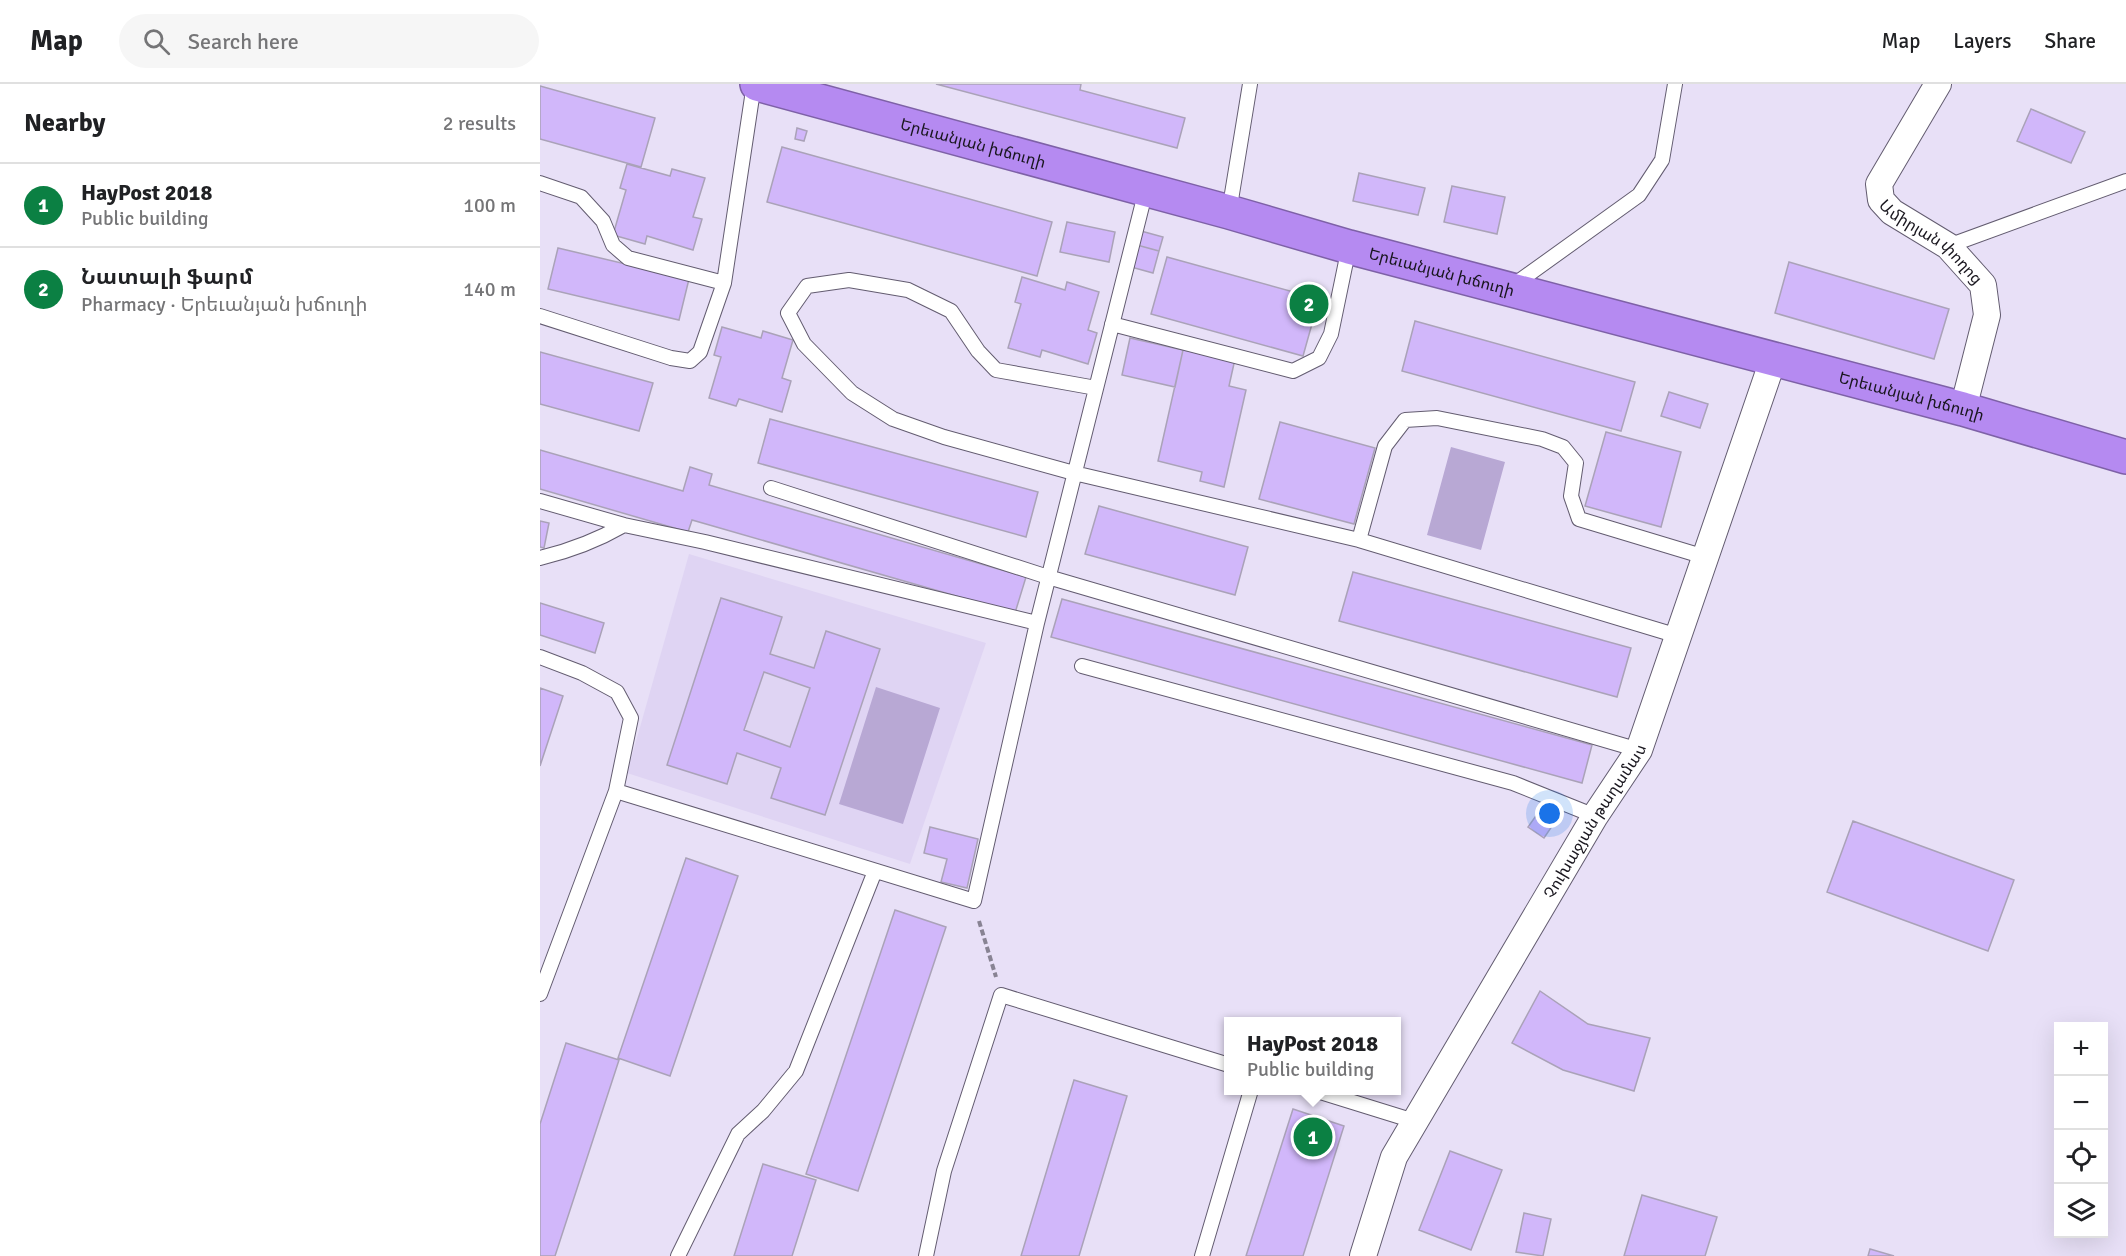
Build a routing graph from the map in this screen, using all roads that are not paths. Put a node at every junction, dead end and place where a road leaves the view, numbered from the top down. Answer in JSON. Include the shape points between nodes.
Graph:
{"nodes":[{"id":1,"x":756,"y":84,"type":"edge"},
{"id":2,"x":1250,"y":84,"type":"edge"},
{"id":3,"x":1675,"y":84,"type":"edge"},
{"id":4,"x":1938,"y":84,"type":"edge"},
{"id":5,"x":2126,"y":181,"type":"edge"},
{"id":6,"x":540,"y":183,"type":"edge"},
{"id":7,"x":1146,"y":190,"type":"junction"},
{"id":8,"x":1229,"y":212,"type":"junction"},
{"id":9,"x":1948,"y":246,"type":"junction"},
{"id":10,"x":1349,"y":247,"type":"junction"},
{"id":11,"x":724,"y":284,"type":"junction"},
{"id":12,"x":1509,"y":288,"type":"junction"},
{"id":13,"x":540,"y":316,"type":"edge"},
{"id":14,"x":1112,"y":324,"type":"junction"},
{"id":15,"x":1773,"y":360,"type":"junction"},
{"id":16,"x":1096,"y":388,"type":"junction"},
{"id":17,"x":1963,"y":409,"type":"junction"},
{"id":18,"x":2126,"y":457,"type":"edge"},
{"id":19,"x":1074,"y":473,"type":"junction"},
{"id":20,"x":771,"y":488,"type":"dead end"},
{"id":21,"x":540,"y":501,"type":"edge"},
{"id":22,"x":624,"y":525,"type":"junction"},
{"id":23,"x":1359,"y":540,"type":"junction"},
{"id":24,"x":1705,"y":556,"type":"junction"},
{"id":25,"x":540,"y":558,"type":"edge"},
{"id":26,"x":1048,"y":577,"type":"junction"},
{"id":27,"x":1037,"y":623,"type":"junction"},
{"id":28,"x":1678,"y":636,"type":"junction"},
{"id":29,"x":540,"y":657,"type":"edge"},
{"id":30,"x":1082,"y":666,"type":"dead end"},
{"id":31,"x":1639,"y":750,"type":"junction"},
{"id":32,"x":616,"y":791,"type":"junction"},
{"id":33,"x":1595,"y":816,"type":"junction"},
{"id":34,"x":876,"y":871,"type":"junction"},
{"id":35,"x":540,"y":994,"type":"edge"},
{"id":36,"x":1224,"y":1063,"type":"edge"},
{"id":37,"x":1250,"y":1095,"type":"edge"},
{"id":38,"x":1330,"y":1095,"type":"edge"},
{"id":39,"x":1414,"y":1121,"type":"junction"},
{"id":40,"x":678,"y":1256,"type":"edge"},
{"id":41,"x":926,"y":1256,"type":"edge"},
{"id":42,"x":1202,"y":1256,"type":"edge"},
{"id":43,"x":1363,"y":1256,"type":"edge"}],
"edges":[{"from":1,"to":7,"type":"highway","name":"Երեւանյան խճուղի"},
{"from":1,"to":11,"type":"lane"},
{"from":2,"to":8,"type":"lane"},
{"from":3,"to":12,"type":"lane","via":[[1662,160],[1639,195]]},
{"from":4,"to":9,"type":"street","name":"Ամիրյան փողոց","via":[[1879,184],[1881,200],[1892,212]]},
{"from":5,"to":9,"type":"lane"},
{"from":6,"to":11,"type":"lane","via":[[581,196],[603,221],[613,245],[628,258]]},
{"from":7,"to":8,"type":"highway","name":"Երեւանյան խճուղի"},
{"from":7,"to":14,"type":"lane"},
{"from":8,"to":10,"type":"highway","name":"Երեւանյան խճուղի"},
{"from":9,"to":17,"type":"street","name":"Ամիրյան փողոց","via":[[1983,285],[1987,315]]},
{"from":10,"to":12,"type":"highway","name":"Երեւանյան խճուղի"},
{"from":10,"to":14,"type":"lane","via":[[1331,334],[1319,358],[1293,371]]},
{"from":11,"to":13,"type":"lane","via":[[700,352],[690,361]]},
{"from":12,"to":15,"type":"highway","name":"Երեւանյան խճուղի"},
{"from":14,"to":16,"type":"lane"},
{"from":15,"to":17,"type":"highway","name":"Երեւանյան խճուղի"},
{"from":15,"to":24,"type":"street","name":"Չուխաջյան թաղամաս"},
{"from":16,"to":19,"type":"lane"},
{"from":16,"to":19,"type":"lane","via":[[996,370],[951,311],[908,290],[849,280],[807,286],[788,313],[804,344],[852,393],[893,419]]},
{"from":17,"to":18,"type":"highway","name":"Երեւանյան խճուղի"},
{"from":19,"to":23,"type":"lane"},
{"from":19,"to":26,"type":"lane"},
{"from":20,"to":26,"type":"lane"},
{"from":21,"to":22,"type":"lane"},
{"from":22,"to":25,"type":"lane","via":[[569,550]]},
{"from":22,"to":27,"type":"lane"},
{"from":23,"to":24,"type":"lane","via":[[1385,446],[1405,420],[1437,418],[1542,439],[1563,447],[1576,463],[1571,496],[1579,519]]},
{"from":23,"to":28,"type":"lane"},
{"from":24,"to":28,"type":"street","name":"Չուխաջյան թաղամաս"},
{"from":26,"to":27,"type":"lane"},
{"from":26,"to":31,"type":"lane"},
{"from":27,"to":34,"type":"lane","via":[[974,901]]},
{"from":28,"to":31,"type":"street","name":"Չուխաջյան թաղամաս"},
{"from":29,"to":32,"type":"lane","via":[[617,692],[631,718]]},
{"from":30,"to":33,"type":"lane","via":[[1513,783]]},
{"from":31,"to":33,"type":"street","name":"Չուխաջյան թաղամաս"},
{"from":32,"to":34,"type":"lane"},
{"from":32,"to":35,"type":"lane"},
{"from":33,"to":39,"type":"street","name":"Չուխաջյան թաղամաս"},
{"from":34,"to":40,"type":"lane","via":[[796,1071],[738,1134]]},
{"from":36,"to":41,"type":"lane","via":[[1001,995],[944,1171]]},
{"from":37,"to":42,"type":"lane"},
{"from":38,"to":39,"type":"lane"},
{"from":39,"to":43,"type":"street","name":"Չուխաջյան թաղամաս","via":[[1394,1157]]}]}
